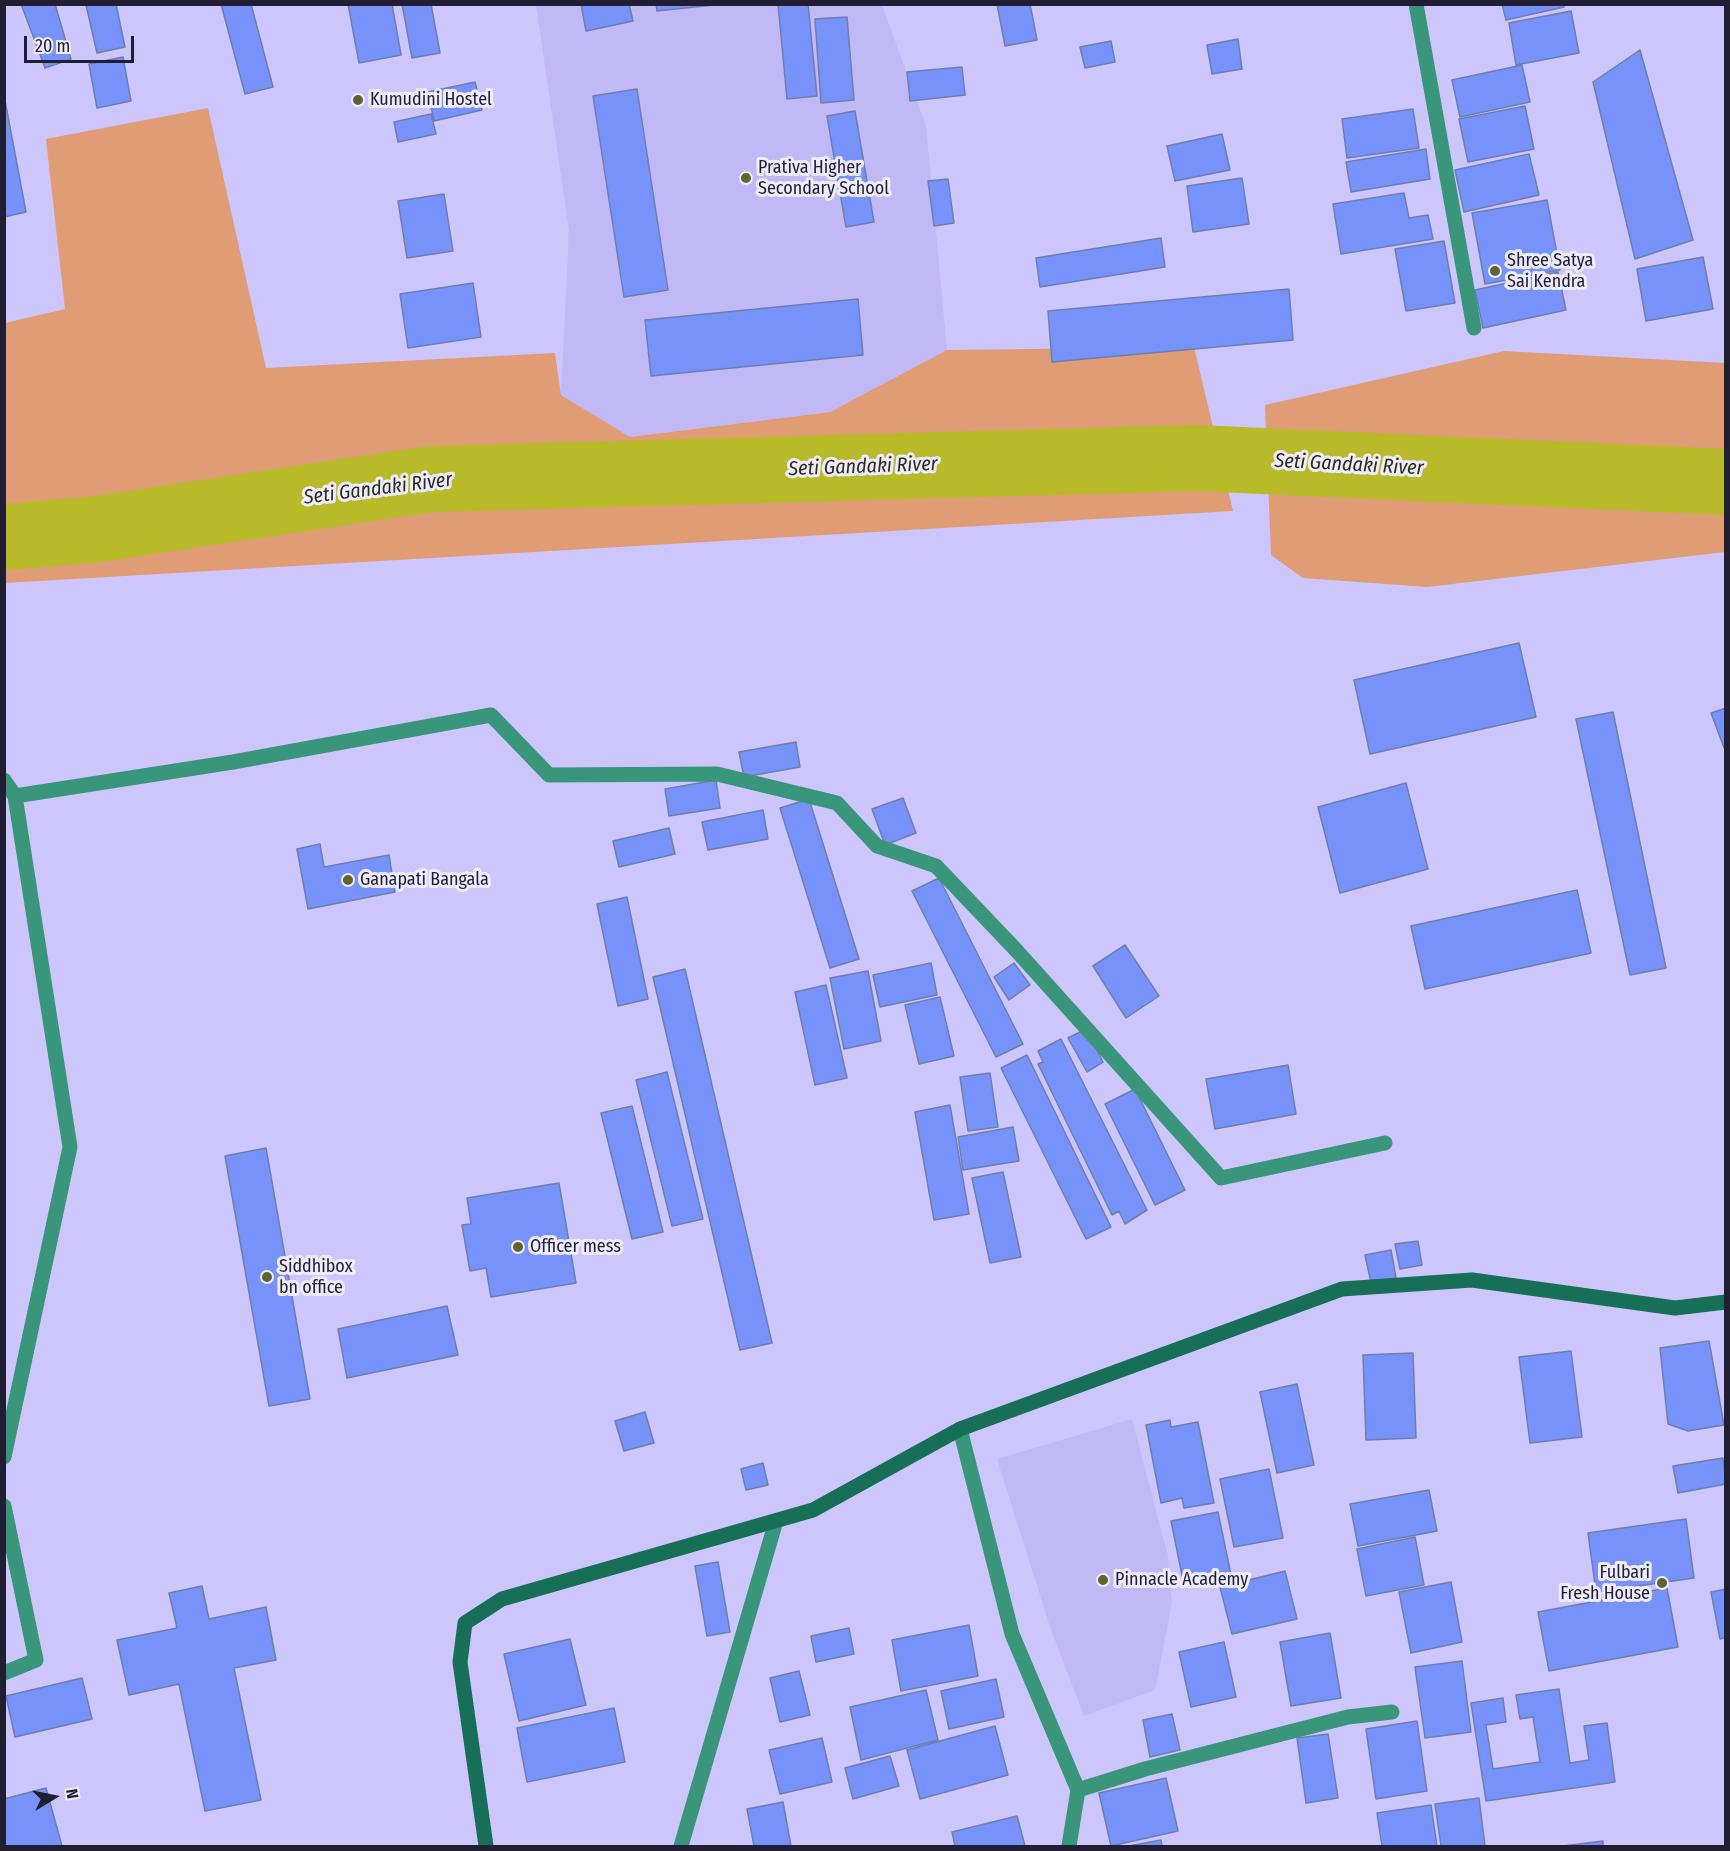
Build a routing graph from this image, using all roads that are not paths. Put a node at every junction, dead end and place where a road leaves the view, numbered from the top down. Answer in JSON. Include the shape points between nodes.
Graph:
{"nodes":[{"id":1,"x":1416,"y":4,"type":"edge"},
{"id":2,"x":1474,"y":328,"type":"dead end"},
{"id":3,"x":4,"y":780,"type":"edge"},
{"id":4,"x":15,"y":796,"type":"junction"},
{"id":5,"x":1385,"y":1143,"type":"dead end"},
{"id":6,"x":1725,"y":1302,"type":"edge"},
{"id":7,"x":960,"y":1429,"type":"junction"},
{"id":8,"x":4,"y":1457,"type":"edge"},
{"id":9,"x":4,"y":1506,"type":"edge"},
{"id":10,"x":776,"y":1521,"type":"junction"},
{"id":11,"x":4,"y":1673,"type":"edge"},
{"id":12,"x":1392,"y":1712,"type":"dead end"},
{"id":13,"x":1078,"y":1790,"type":"junction"},
{"id":14,"x":486,"y":1846,"type":"edge"},
{"id":15,"x":681,"y":1846,"type":"edge"},
{"id":16,"x":1069,"y":1846,"type":"edge"}],
"edges":[{"from":1,"to":2,"type":"street"},
{"from":3,"to":4,"type":"street"},
{"from":4,"to":5,"type":"street","via":[[233,762],[491,715],[549,775],[717,774],[837,802],[877,846],[936,866],[1221,1178]]},
{"from":4,"to":8,"type":"street","via":[[70,1147]]},
{"from":6,"to":7,"type":"street","via":[[1675,1308],[1472,1280],[1342,1289]]},
{"from":7,"to":10,"type":"street","via":[[813,1510]]},
{"from":7,"to":13,"type":"street","via":[[1012,1634]]},
{"from":9,"to":11,"type":"street","via":[[36,1660]]},
{"from":10,"to":14,"type":"street","via":[[501,1599],[465,1623],[460,1662]]},
{"from":10,"to":15,"type":"street"},
{"from":12,"to":13,"type":"street","via":[[1348,1717],[1145,1768]]},
{"from":13,"to":16,"type":"street"}]}
